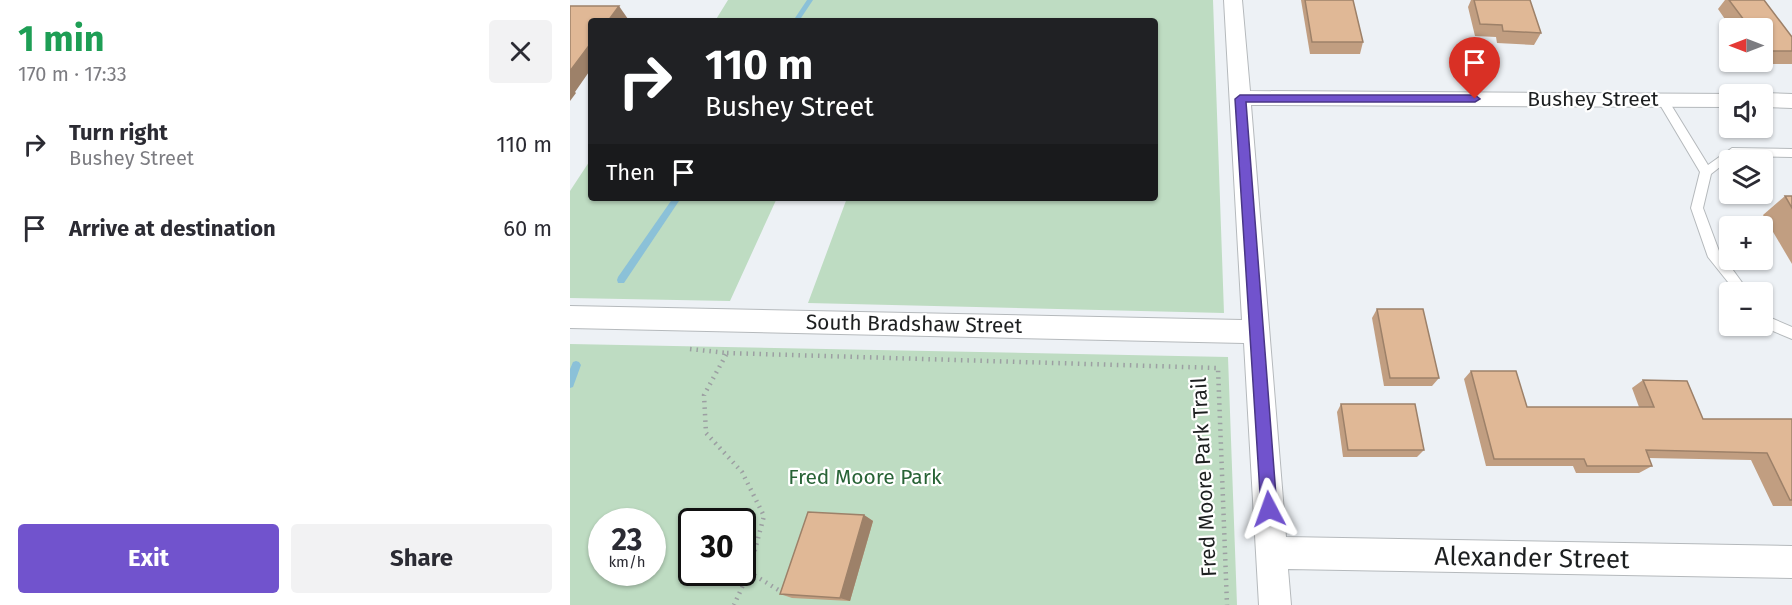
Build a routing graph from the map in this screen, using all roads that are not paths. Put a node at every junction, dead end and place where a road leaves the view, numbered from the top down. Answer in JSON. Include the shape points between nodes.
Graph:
{"nodes":[{"id":1,"x":1233,"y":0,"type":"edge"},
{"id":2,"x":1240,"y":99,"type":"junction"},
{"id":3,"x":1660,"y":99,"type":"junction"},
{"id":4,"x":1719,"y":100,"type":"edge"},
{"id":5,"x":1773,"y":100,"type":"edge"},
{"id":6,"x":1792,"y":101,"type":"edge"},
{"id":7,"x":1792,"y":153,"type":"edge"},
{"id":8,"x":1706,"y":172,"type":"junction"},
{"id":9,"x":1735,"y":282,"type":"edge"},
{"id":10,"x":570,"y":317,"type":"edge"},
{"id":11,"x":1773,"y":325,"type":"edge"},
{"id":12,"x":1257,"y":332,"type":"junction"},
{"id":13,"x":1792,"y":333,"type":"edge"},
{"id":14,"x":1272,"y":553,"type":"junction"},
{"id":15,"x":1792,"y":562,"type":"edge"},
{"id":16,"x":1275,"y":605,"type":"edge"}],
"edges":[{"from":1,"to":2,"type":"street"},
{"from":2,"to":3,"type":"street","name":"Bushey Street"},
{"from":2,"to":12,"type":"street"},
{"from":3,"to":4,"type":"street","name":"Bushey Street"},
{"from":3,"to":8,"type":"lane"},
{"from":5,"to":6,"type":"street"},
{"from":7,"to":8,"type":"lane","via":[[1732,152]]},
{"from":8,"to":9,"type":"lane","via":[[1697,208],[1713,253]]},
{"from":10,"to":12,"type":"street","name":"South Bradshaw Street"},
{"from":11,"to":13,"type":"lane"},
{"from":12,"to":14,"type":"street"},
{"from":14,"to":15,"type":"street","name":"Alexander Street"},
{"from":14,"to":16,"type":"street"}]}
